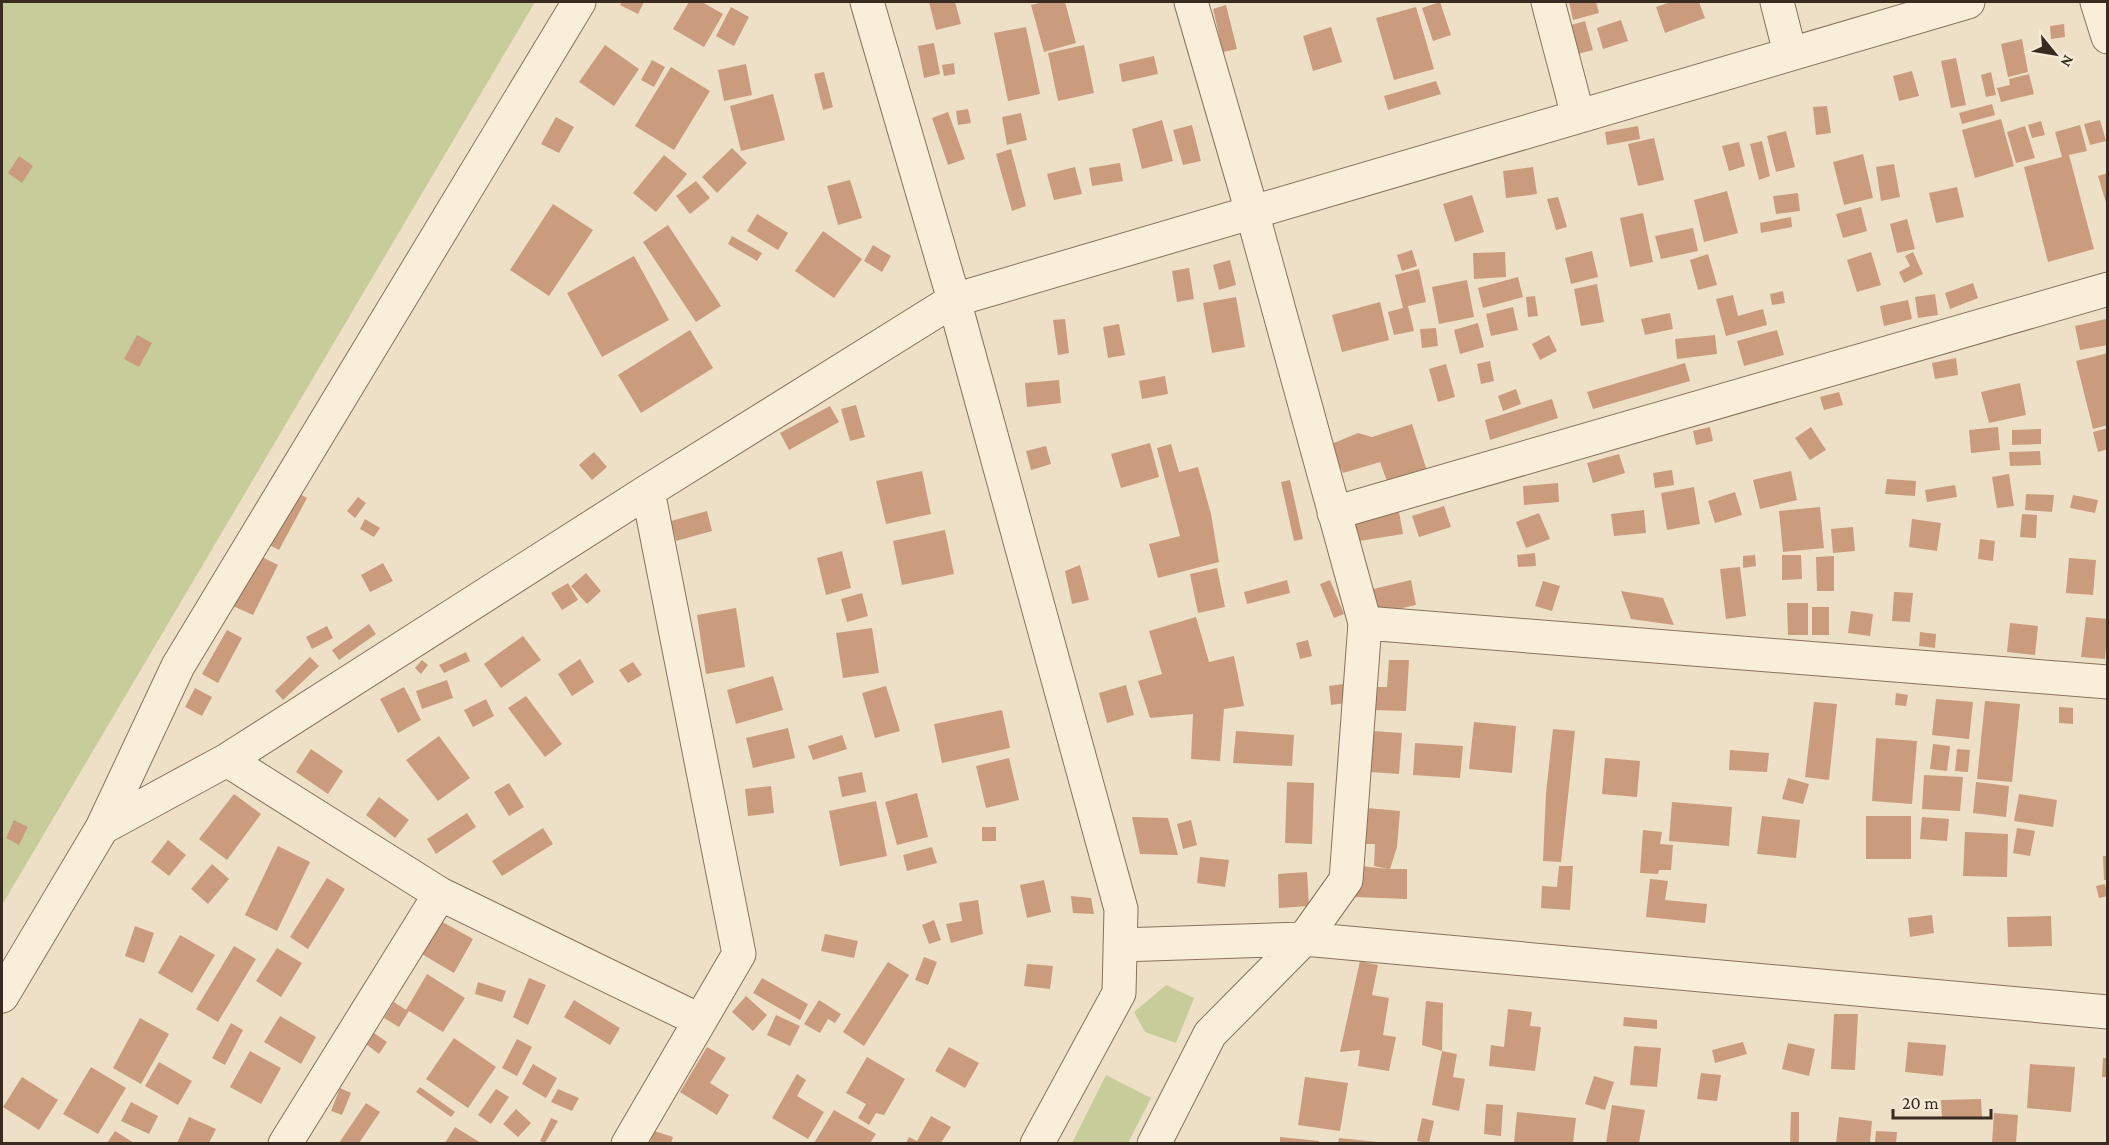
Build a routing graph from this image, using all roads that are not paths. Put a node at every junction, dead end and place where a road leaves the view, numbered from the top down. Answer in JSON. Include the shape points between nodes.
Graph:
{"nodes":[{"id":1,"x":579,"y":2,"type":"edge"},
{"id":2,"x":867,"y":2,"type":"edge"},
{"id":3,"x":1191,"y":2,"type":"edge"},
{"id":4,"x":1548,"y":2,"type":"edge"},
{"id":5,"x":1777,"y":2,"type":"edge"},
{"id":6,"x":1968,"y":2,"type":"edge"},
{"id":7,"x":2097,"y":2,"type":"edge"},
{"id":8,"x":2108,"y":37,"type":"edge"},
{"id":9,"x":1790,"y":53,"type":"junction"},
{"id":10,"x":1578,"y":116,"type":"junction"},
{"id":11,"x":1252,"y":212,"type":"junction"},
{"id":12,"x":2108,"y":289,"type":"edge"},
{"id":13,"x":954,"y":300,"type":"junction"},
{"id":14,"x":648,"y":491,"type":"junction"},
{"id":15,"x":1334,"y":513,"type":"junction"},
{"id":16,"x":1365,"y":623,"type":"junction"},
{"id":17,"x":2108,"y":682,"type":"edge"},
{"id":18,"x":227,"y":760,"type":"junction"},
{"id":19,"x":102,"y":828,"type":"junction"},
{"id":20,"x":440,"y":894,"type":"junction"},
{"id":21,"x":1304,"y":939,"type":"junction"},
{"id":22,"x":1120,"y":945,"type":"junction"},
{"id":23,"x":2,"y":996,"type":"edge"},
{"id":24,"x":2108,"y":1012,"type":"edge"},
{"id":25,"x":699,"y":1020,"type":"junction"},
{"id":26,"x":285,"y":1143,"type":"edge"},
{"id":27,"x":627,"y":1143,"type":"edge"},
{"id":28,"x":1037,"y":1143,"type":"edge"},
{"id":29,"x":1154,"y":1143,"type":"edge"}],
"edges":[{"from":1,"to":19,"type":"street","via":[[178,666]]},
{"from":2,"to":13,"type":"street"},
{"from":3,"to":11,"type":"street"},
{"from":4,"to":10,"type":"street"},
{"from":5,"to":9,"type":"street"},
{"from":6,"to":9,"type":"street"},
{"from":7,"to":8,"type":"street"},
{"from":9,"to":10,"type":"street"},
{"from":10,"to":11,"type":"street"},
{"from":11,"to":13,"type":"street"},
{"from":11,"to":15,"type":"street"},
{"from":12,"to":15,"type":"street"},
{"from":13,"to":14,"type":"street"},
{"from":13,"to":22,"type":"street","via":[[1121,909]]},
{"from":14,"to":18,"type":"street"},
{"from":14,"to":25,"type":"street","via":[[739,954]]},
{"from":15,"to":16,"type":"street"},
{"from":16,"to":17,"type":"street"},
{"from":16,"to":21,"type":"street","via":[[1346,880]]},
{"from":18,"to":19,"type":"street"},
{"from":18,"to":20,"type":"street"},
{"from":19,"to":23,"type":"street"},
{"from":20,"to":25,"type":"street"},
{"from":20,"to":26,"type":"street"},
{"from":21,"to":22,"type":"street"},
{"from":21,"to":24,"type":"street"},
{"from":21,"to":29,"type":"street","via":[[1210,1034]]},
{"from":22,"to":28,"type":"street","via":[[1119,993]]},
{"from":25,"to":27,"type":"street"}]}
